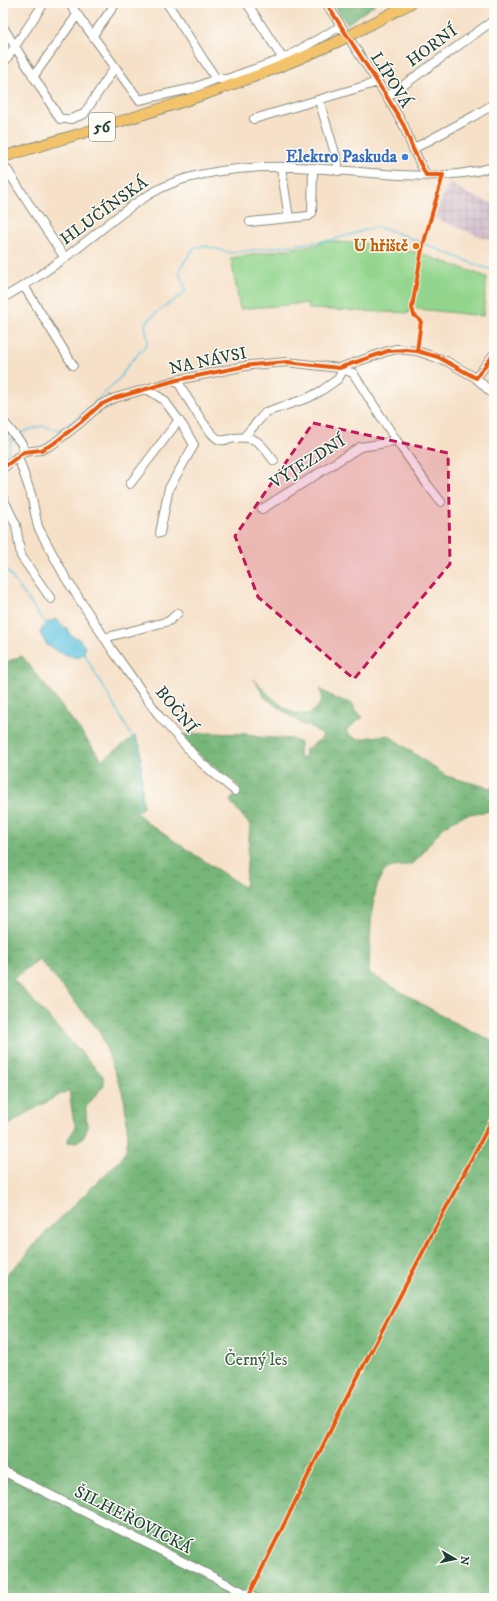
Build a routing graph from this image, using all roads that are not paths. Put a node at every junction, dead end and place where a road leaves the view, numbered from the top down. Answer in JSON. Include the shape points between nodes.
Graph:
{"nodes":[{"id":1,"x":44,"y":3,"type":"edge"},
{"id":2,"x":69,"y":3,"type":"edge"},
{"id":3,"x":116,"y":3,"type":"edge"},
{"id":4,"x":167,"y":3,"type":"edge"},
{"id":5,"x":247,"y":3,"type":"edge"},
{"id":6,"x":326,"y":3,"type":"edge"},
{"id":7,"x":411,"y":3,"type":"edge"},
{"id":8,"x":77,"y":15,"type":"junction"},
{"id":9,"x":494,"y":20,"type":"edge"},
{"id":10,"x":341,"y":26,"type":"junction"},
{"id":11,"x":3,"y":27,"type":"edge"},
{"id":12,"x":93,"y":35,"type":"junction"},
{"id":13,"x":15,"y":45,"type":"junction"},
{"id":14,"x":283,"y":58,"type":"junction"},
{"id":15,"x":3,"y":64,"type":"edge"},
{"id":16,"x":115,"y":67,"type":"junction"},
{"id":17,"x":33,"y":77,"type":"junction"},
{"id":18,"x":216,"y":79,"type":"junction"},
{"id":19,"x":378,"y":82,"type":"junction"},
{"id":20,"x":387,"y":97,"type":"junction"},
{"id":21,"x":319,"y":100,"type":"junction"},
{"id":22,"x":494,"y":104,"type":"edge"},
{"id":23,"x":254,"y":119,"type":"dead end"},
{"id":24,"x":413,"y":149,"type":"junction"},
{"id":25,"x":3,"y":157,"type":"edge"},
{"id":26,"x":3,"y":167,"type":"edge"},
{"id":27,"x":282,"y":167,"type":"junction"},
{"id":28,"x":494,"y":167,"type":"edge"},
{"id":29,"x":313,"y":169,"type":"junction"},
{"id":30,"x":337,"y":171,"type":"junction"},
{"id":31,"x":426,"y":175,"type":"junction"},
{"id":32,"x":289,"y":218,"type":"junction"},
{"id":33,"x":250,"y":222,"type":"dead end"},
{"id":34,"x":65,"y":258,"type":"junction"},
{"id":35,"x":24,"y":286,"type":"junction"},
{"id":36,"x":3,"y":298,"type":"edge"},
{"id":37,"x":494,"y":354,"type":"edge"},
{"id":38,"x":73,"y":365,"type":"dead end"},
{"id":39,"x":341,"y":369,"type":"junction"},
{"id":40,"x":476,"y":378,"type":"junction"},
{"id":41,"x":177,"y":380,"type":"junction"},
{"id":42,"x":146,"y":389,"type":"junction"},
{"id":43,"x":494,"y":395,"type":"edge"},
{"id":44,"x":179,"y":420,"type":"junction"},
{"id":45,"x":3,"y":421,"type":"edge"},
{"id":46,"x":244,"y":437,"type":"junction"},
{"id":47,"x":396,"y":440,"type":"junction"},
{"id":48,"x":21,"y":455,"type":"junction"},
{"id":49,"x":274,"y":461,"type":"dead end"},
{"id":50,"x":3,"y":468,"type":"edge"},
{"id":51,"x":130,"y":484,"type":"dead end"},
{"id":52,"x":3,"y":498,"type":"edge"},
{"id":53,"x":441,"y":502,"type":"dead end"},
{"id":54,"x":262,"y":509,"type":"dead end"},
{"id":55,"x":160,"y":533,"type":"dead end"},
{"id":56,"x":51,"y":599,"type":"dead end"},
{"id":57,"x":178,"y":613,"type":"dead end"},
{"id":58,"x":104,"y":638,"type":"junction"},
{"id":59,"x":235,"y":791,"type":"dead end"},
{"id":60,"x":3,"y":1471,"type":"edge"},
{"id":61,"x":252,"y":1597,"type":"edge"}],
"edges":[{"from":1,"to":13,"type":"street"},
{"from":2,"to":8,"type":"street"},
{"from":3,"to":12,"type":"street"},
{"from":4,"to":18,"type":"street"},
{"from":5,"to":14,"type":"street"},
{"from":6,"to":10,"type":"street","name":"LÍPOVÁ"},
{"from":7,"to":25,"type":"main road","number":"56","bridge":true,"via":[[341,40],[255,77]]},
{"from":8,"to":12,"type":"street"},
{"from":8,"to":17,"type":"street"},
{"from":9,"to":20,"type":"street","name":"HORNÍ"},
{"from":10,"to":14,"type":"street"},
{"from":10,"to":19,"type":"street","name":"LÍPOVÁ"},
{"from":11,"to":13,"type":"street"},
{"from":12,"to":16,"type":"street"},
{"from":13,"to":15,"type":"street"},
{"from":13,"to":17,"type":"street"},
{"from":14,"to":18,"type":"street","via":[[227,79]]},
{"from":16,"to":17,"type":"street","via":[[84,114],[71,119],[60,120]]},
{"from":16,"to":18,"type":"street","via":[[139,100],[194,88]]},
{"from":19,"to":20,"type":"street","name":"LÍPOVÁ"},
{"from":19,"to":21,"type":"street"},
{"from":20,"to":24,"type":"street","name":"LÍPOVÁ","via":[[404,126]]},
{"from":21,"to":23,"type":"street"},
{"from":21,"to":30,"type":"street","via":[[338,163]]},
{"from":22,"to":24,"type":"street"},
{"from":24,"to":31,"type":"street","name":"LÍPOVÁ"},
{"from":26,"to":34,"type":"street"},
{"from":27,"to":29,"type":"street","name":"HLUČÍNSKÁ"},
{"from":27,"to":32,"type":"street"},
{"from":27,"to":34,"type":"street","name":"HLUČÍNSKÁ","via":[[221,171],[176,182],[136,203]]},
{"from":28,"to":31,"type":"street","name":"HLUČÍNSKÁ","via":[[452,174]]},
{"from":29,"to":30,"type":"street","name":"HLUČÍNSKÁ"},
{"from":29,"to":32,"type":"street","via":[[311,215]]},
{"from":30,"to":31,"type":"street","name":"HLUČÍNSKÁ"},
{"from":32,"to":33,"type":"street"},
{"from":34,"to":35,"type":"street","name":"HLUČÍNSKÁ"},
{"from":35,"to":36,"type":"street","name":"HLUČÍNSKÁ"},
{"from":35,"to":38,"type":"street"},
{"from":37,"to":40,"type":"street"},
{"from":39,"to":40,"type":"street","name":"NA NÁVSI","via":[[388,351],[405,350],[438,357]]},
{"from":39,"to":41,"type":"street","name":"NA NÁVSI","via":[[280,363],[251,365]]},
{"from":39,"to":46,"type":"street","via":[[338,378],[315,394],[266,412]]},
{"from":39,"to":47,"type":"street","via":[[353,373]]},
{"from":40,"to":43,"type":"street","name":"NA NÁVSI"},
{"from":41,"to":42,"type":"street","name":"NA NÁVSI"},
{"from":41,"to":46,"type":"street","via":[[215,437],[221,440]]},
{"from":42,"to":44,"type":"street","via":[[164,400]]},
{"from":42,"to":48,"type":"street","name":"NA NÁVSI","via":[[100,405],[53,444]]},
{"from":44,"to":51,"type":"street"},
{"from":44,"to":55,"type":"street","via":[[194,445],[169,488]]},
{"from":45,"to":48,"type":"street","name":"BOČNÍ","via":[[22,444]]},
{"from":46,"to":49,"type":"street","via":[[253,438]]},
{"from":47,"to":53,"type":"street"},
{"from":47,"to":54,"type":"street","name":"VÝJEZDNÍ","via":[[360,447]]},
{"from":48,"to":50,"type":"street","name":"NA NÁVSI"},
{"from":48,"to":58,"type":"street","name":"BOČNÍ","via":[[38,527]]},
{"from":52,"to":56,"type":"street","via":[[16,525],[21,556]]},
{"from":57,"to":58,"type":"street","via":[[171,624]]},
{"from":58,"to":59,"type":"street","name":"BOČNÍ","via":[[160,717],[199,761]]},
{"from":60,"to":61,"type":"street","name":"ŠILHEŘOVICKÁ"}]}
